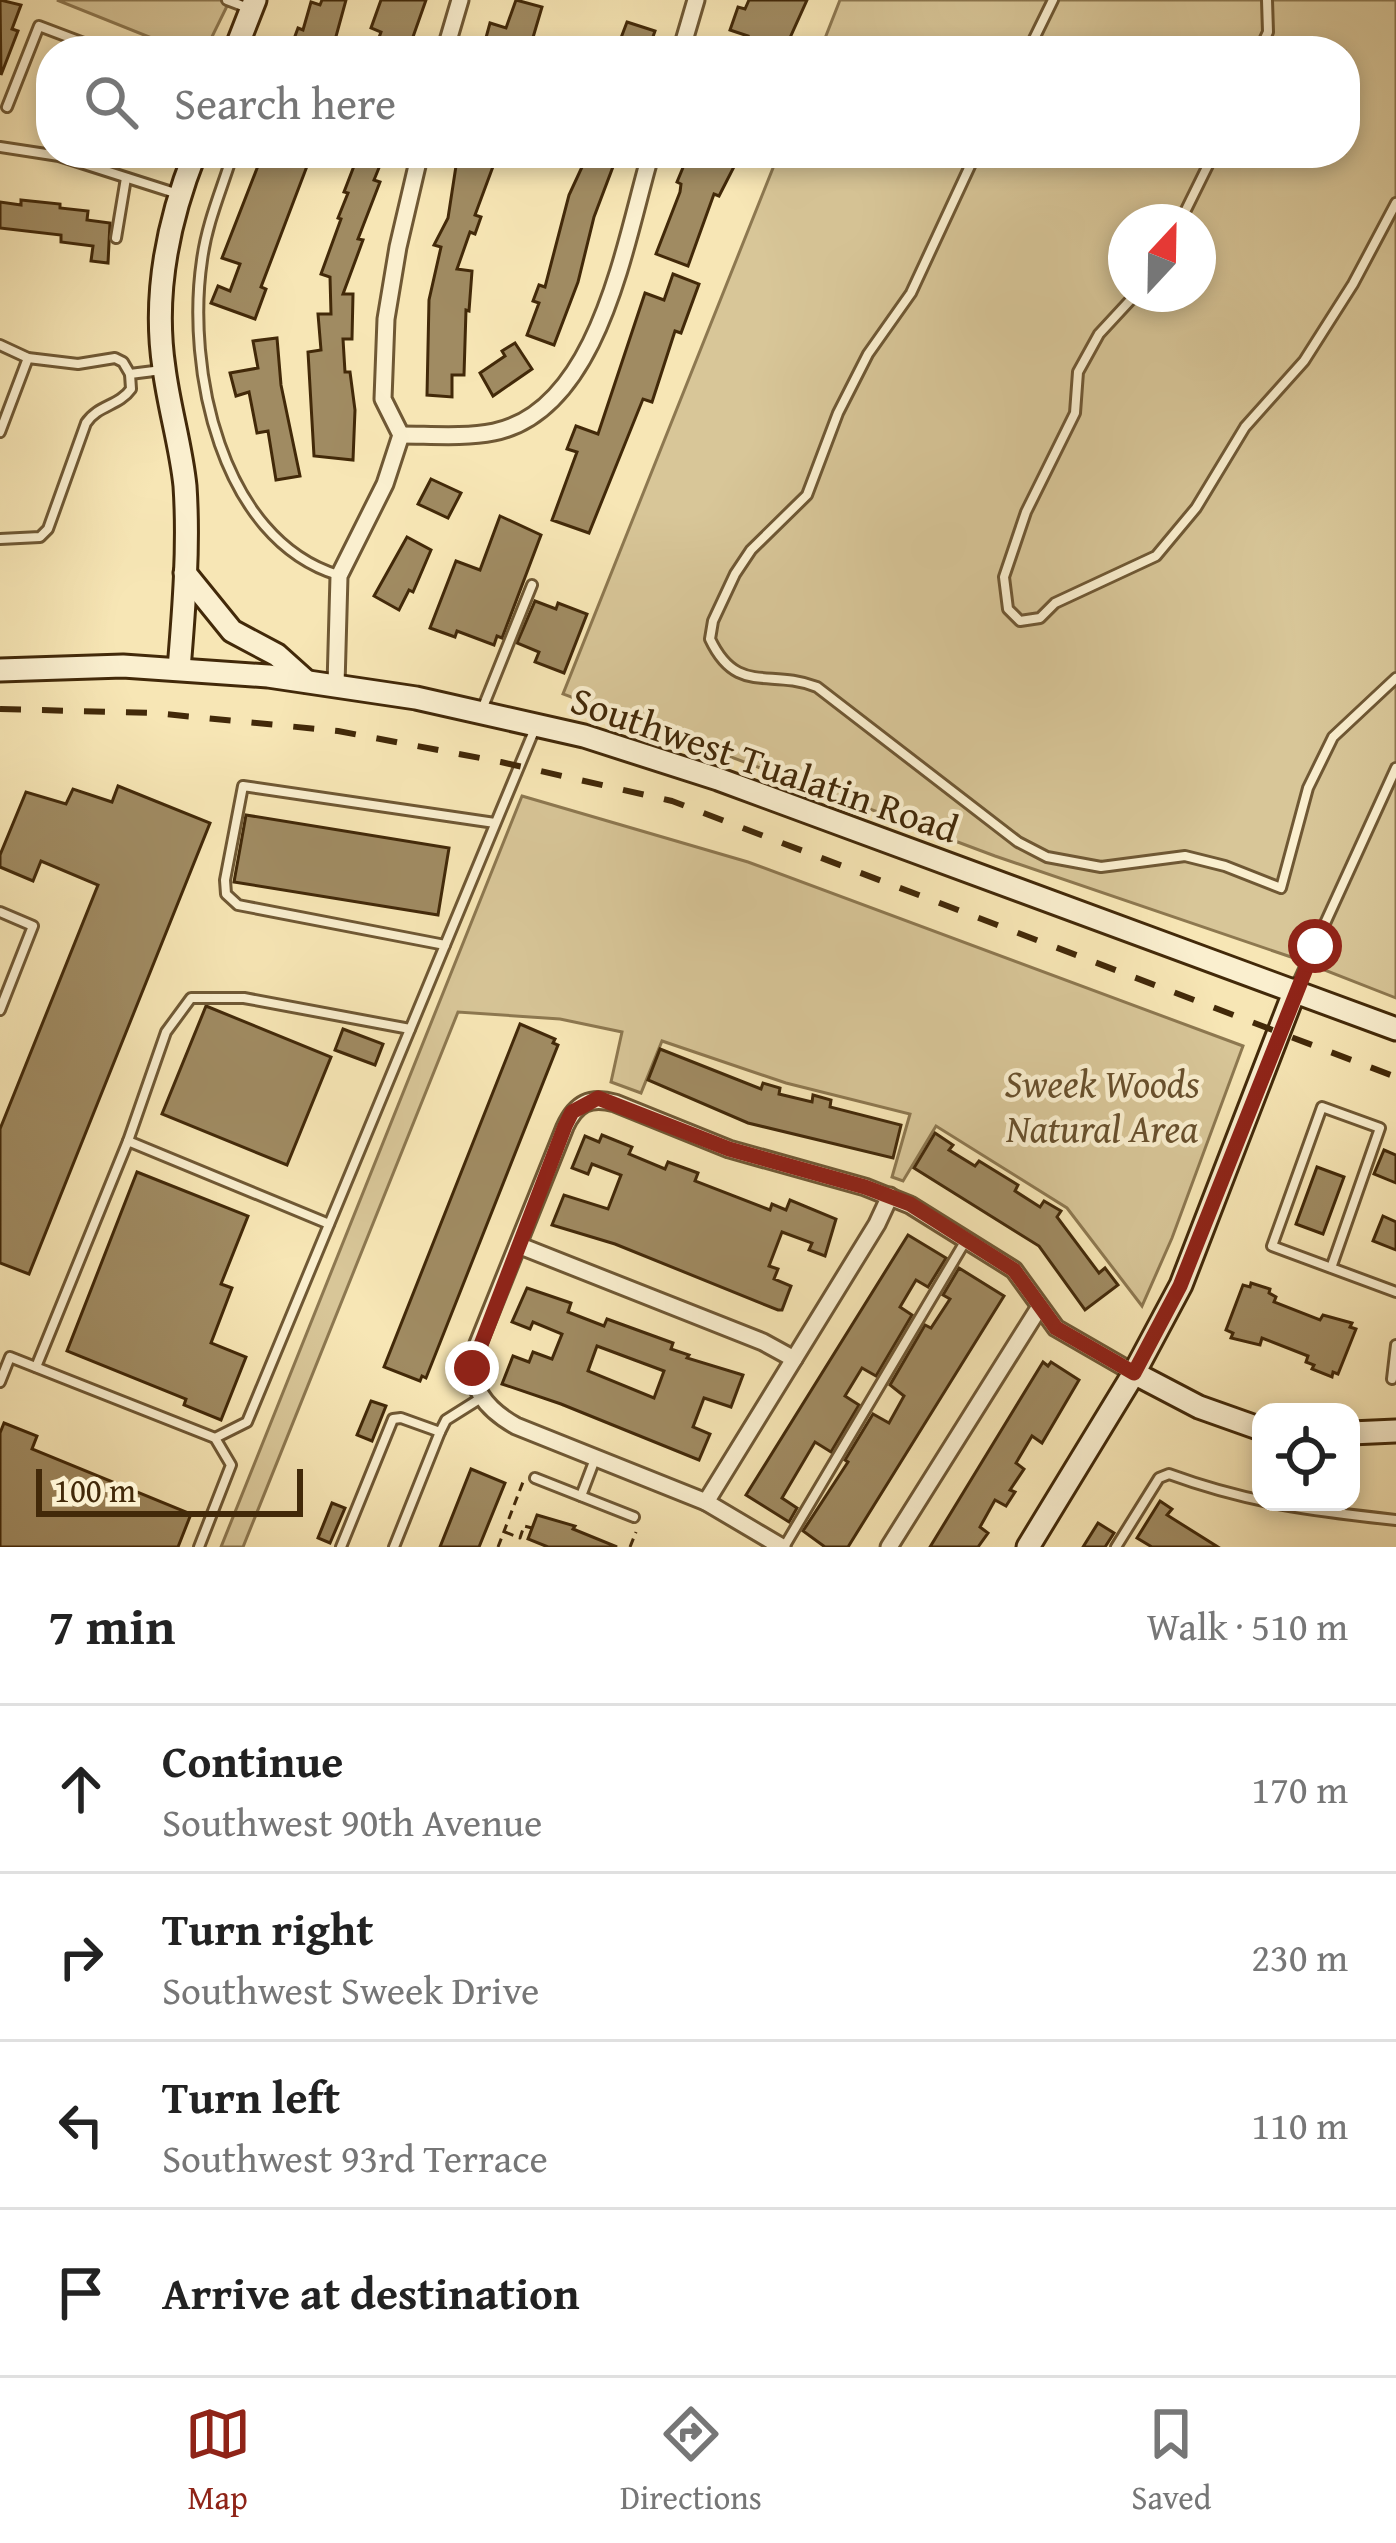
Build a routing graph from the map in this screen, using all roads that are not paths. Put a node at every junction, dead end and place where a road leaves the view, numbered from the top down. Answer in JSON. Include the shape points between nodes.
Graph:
{"nodes":[{"id":1,"x":227,"y":0,"type":"edge"},
{"id":2,"x":460,"y":0,"type":"edge"},
{"id":3,"x":696,"y":0,"type":"edge"},
{"id":4,"x":1053,"y":0,"type":"edge"},
{"id":5,"x":1267,"y":0,"type":"edge"},
{"id":6,"x":253,"y":5,"type":"edge"},
{"id":7,"x":65,"y":36,"type":"edge"},
{"id":8,"x":241,"y":36,"type":"edge"},
{"id":9,"x":449,"y":36,"type":"edge"},
{"id":10,"x":685,"y":36,"type":"edge"},
{"id":11,"x":1035,"y":36,"type":"edge"},
{"id":12,"x":1266,"y":36,"type":"edge"},
{"id":13,"x":8,"y":107,"type":"dead end"},
{"id":14,"x":0,"y":146,"type":"edge"},
{"id":15,"x":36,"y":152,"type":"edge"},
{"id":16,"x":96,"y":168,"type":"edge"},
{"id":17,"x":189,"y":168,"type":"edge"},
{"id":18,"x":228,"y":168,"type":"edge"},
{"id":19,"x":416,"y":168,"type":"edge"},
{"id":20,"x":646,"y":168,"type":"edge"},
{"id":21,"x":969,"y":168,"type":"edge"},
{"id":22,"x":1207,"y":168,"type":"edge"},
{"id":23,"x":126,"y":178,"type":"junction"},
{"id":24,"x":179,"y":195,"type":"junction"},
{"id":25,"x":1396,"y":203,"type":"edge"},
{"id":26,"x":1189,"y":204,"type":"edge"},
{"id":27,"x":116,"y":238,"type":"dead end"},
{"id":28,"x":1120,"y":312,"type":"edge"},
{"id":29,"x":0,"y":345,"type":"edge"},
{"id":30,"x":28,"y":358,"type":"junction"},
{"id":31,"x":164,"y":370,"type":"junction"},
{"id":32,"x":130,"y":374,"type":"junction"},
{"id":33,"x":0,"y":433,"type":"edge"},
{"id":34,"x":401,"y":435,"type":"junction"},
{"id":35,"x":0,"y":539,"type":"edge"},
{"id":36,"x":185,"y":573,"type":"junction"},
{"id":37,"x":339,"y":576,"type":"junction"},
{"id":38,"x":532,"y":585,"type":"dead end"},
{"id":39,"x":179,"y":669,"type":"junction"},
{"id":40,"x":0,"y":670,"type":"edge"},
{"id":41,"x":1396,"y":678,"type":"edge"},
{"id":42,"x":307,"y":681,"type":"junction"},
{"id":43,"x":336,"y":685,"type":"junction"},
{"id":44,"x":482,"y":712,"type":"junction"},
{"id":45,"x":536,"y":725,"type":"junction"},
{"id":46,"x":1396,"y":768,"type":"edge"},
{"id":47,"x":496,"y":823,"type":"junction"},
{"id":48,"x":0,"y":912,"type":"edge"},
{"id":49,"x":445,"y":945,"type":"junction"},
{"id":50,"x":1295,"y":990,"type":"junction"},
{"id":51,"x":0,"y":1010,"type":"edge"},
{"id":52,"x":410,"y":1029,"type":"junction"},
{"id":53,"x":1396,"y":1029,"type":"edge"},
{"id":54,"x":128,"y":1141,"type":"junction"},
{"id":55,"x":890,"y":1196,"type":"junction"},
{"id":56,"x":329,"y":1224,"type":"junction"},
{"id":57,"x":967,"y":1239,"type":"junction"},
{"id":58,"x":518,"y":1245,"type":"junction"},
{"id":59,"x":1331,"y":1268,"type":"junction"},
{"id":60,"x":1396,"y":1292,"type":"edge"},
{"id":61,"x":1040,"y":1308,"type":"junction"},
{"id":62,"x":1396,"y":1345,"type":"edge"},
{"id":63,"x":794,"y":1359,"type":"junction"},
{"id":64,"x":36,"y":1367,"type":"junction"},
{"id":65,"x":1134,"y":1373,"type":"junction"},
{"id":66,"x":1392,"y":1379,"type":"dead end"},
{"id":67,"x":0,"y":1382,"type":"edge"},
{"id":68,"x":478,"y":1392,"type":"junction"},
{"id":69,"x":1252,"y":1427,"type":"edge"},
{"id":70,"x":1396,"y":1431,"type":"edge"},
{"id":71,"x":440,"y":1432,"type":"junction"},
{"id":72,"x":1360,"y":1433,"type":"edge"},
{"id":73,"x":215,"y":1438,"type":"junction"},
{"id":74,"x":596,"y":1458,"type":"junction"},
{"id":75,"x":531,"y":1476,"type":"road end"},
{"id":76,"x":581,"y":1496,"type":"junction"},
{"id":77,"x":706,"y":1502,"type":"junction"},
{"id":78,"x":634,"y":1517,"type":"dead end"},
{"id":79,"x":1396,"y":1520,"type":"edge"},
{"id":80,"x":199,"y":1547,"type":"edge"},
{"id":81,"x":341,"y":1547,"type":"edge"},
{"id":82,"x":394,"y":1547,"type":"edge"},
{"id":83,"x":783,"y":1547,"type":"edge"},
{"id":84,"x":889,"y":1547,"type":"edge"},
{"id":85,"x":1028,"y":1547,"type":"edge"},
{"id":86,"x":1116,"y":1547,"type":"edge"}],
"edges":[{"from":1,"to":6,"type":"lane"},
{"from":2,"to":9,"type":"street"},
{"from":3,"to":10,"type":"street"},
{"from":4,"to":11,"type":"lane"},
{"from":5,"to":12,"type":"lane"},
{"from":6,"to":8,"type":"main road"},
{"from":7,"to":13,"type":"lane","via":[[39,26]]},
{"from":14,"to":15,"type":"lane"},
{"from":16,"to":23,"type":"lane"},
{"from":17,"to":24,"type":"main road"},
{"from":18,"to":37,"type":"lane","via":[[201,263],[202,385],[251,508],[277,541]]},
{"from":19,"to":34,"type":"street","via":[[386,319],[383,399]]},
{"from":20,"to":34,"type":"street","via":[[599,324],[567,384],[524,421],[496,431]]},
{"from":21,"to":41,"type":"lane","via":[[911,293],[838,413],[808,495],[752,550],[722,598],[710,639],[722,664],[817,687],[1047,857],[1101,866],[1185,856],[1281,888],[1308,788],[1334,737]]},
{"from":22,"to":26,"type":"lane"},
{"from":23,"to":24,"type":"lane"},
{"from":23,"to":27,"type":"lane"},
{"from":24,"to":31,"type":"main road","via":[[164,262]]},
{"from":25,"to":28,"type":"lane","via":[[1304,361],[1245,427],[1156,556],[1020,621],[1008,609],[1004,577],[1075,412],[1078,373]]},
{"from":29,"to":30,"type":"lane"},
{"from":30,"to":32,"type":"lane","via":[[115,358]]},
{"from":30,"to":33,"type":"lane"},
{"from":31,"to":32,"type":"lane"},
{"from":31,"to":36,"type":"main road","via":[[183,465]]},
{"from":32,"to":35,"type":"lane","via":[[123,400],[94,410],[86,423],[48,529],[40,537]]},
{"from":34,"to":37,"type":"street"},
{"from":36,"to":39,"type":"main road"},
{"from":36,"to":42,"type":"main road","via":[[232,631]]},
{"from":37,"to":43,"type":"street"},
{"from":38,"to":44,"type":"lane"},
{"from":39,"to":40,"type":"main road","name":"Southwest Tualatin Road"},
{"from":39,"to":42,"type":"main road","name":"Southwest Tualatin Road"},
{"from":42,"to":43,"type":"main road","name":"Southwest Tualatin Road"},
{"from":43,"to":44,"type":"main road","name":"Southwest Tualatin Road"},
{"from":44,"to":45,"type":"main road","name":"Southwest Tualatin Road"},
{"from":45,"to":47,"type":"lane"},
{"from":45,"to":50,"type":"main road","name":"Southwest Tualatin Road","via":[[718,779]]},
{"from":46,"to":50,"type":"lane"},
{"from":47,"to":49,"type":"lane"},
{"from":47,"to":49,"type":"lane","via":[[243,787],[225,880],[238,905]]},
{"from":48,"to":51,"type":"lane","via":[[33,926]]},
{"from":49,"to":52,"type":"lane"},
{"from":50,"to":53,"type":"main road","name":"Southwest Tualatin Road"},
{"from":50,"to":65,"type":"main road","via":[[1195,1252]]},
{"from":52,"to":54,"type":"lane","via":[[244,998],[191,998],[166,1032]]},
{"from":52,"to":56,"type":"lane"},
{"from":54,"to":56,"type":"lane"},
{"from":54,"to":64,"type":"lane"},
{"from":55,"to":57,"type":"street"},
{"from":55,"to":58,"type":"street","via":[[729,1149],[598,1098],[572,1112]]},
{"from":55,"to":63,"type":"street"},
{"from":56,"to":73,"type":"lane","via":[[247,1422]]},
{"from":57,"to":61,"type":"street","via":[[1014,1270]]},
{"from":57,"to":83,"type":"lane"},
{"from":58,"to":63,"type":"street"},
{"from":58,"to":68,"type":"street","via":[[475,1351]]},
{"from":59,"to":59,"type":"lane","via":[[1380,1128],[1322,1107],[1272,1246]]},
{"from":59,"to":60,"type":"lane"},
{"from":61,"to":65,"type":"street","via":[[1080,1345]]},
{"from":61,"to":84,"type":"street"},
{"from":62,"to":66,"type":"lane"},
{"from":63,"to":77,"type":"street"},
{"from":64,"to":67,"type":"lane","via":[[10,1357]]},
{"from":64,"to":73,"type":"lane"},
{"from":65,"to":69,"type":"main road"},
{"from":65,"to":85,"type":"main road"},
{"from":68,"to":71,"type":"lane"},
{"from":68,"to":74,"type":"street","via":[[494,1414]]},
{"from":70,"to":72,"type":"main road"},
{"from":71,"to":81,"type":"lane","via":[[393,1419]]},
{"from":71,"to":82,"type":"lane"},
{"from":73,"to":80,"type":"lane","via":[[231,1465]]},
{"from":74,"to":76,"type":"lane"},
{"from":74,"to":77,"type":"street"},
{"from":75,"to":76,"type":"lane"},
{"from":76,"to":78,"type":"lane"},
{"from":77,"to":83,"type":"street"},
{"from":79,"to":86,"type":"lane","via":[[1276,1507],[1169,1474]]}]}
